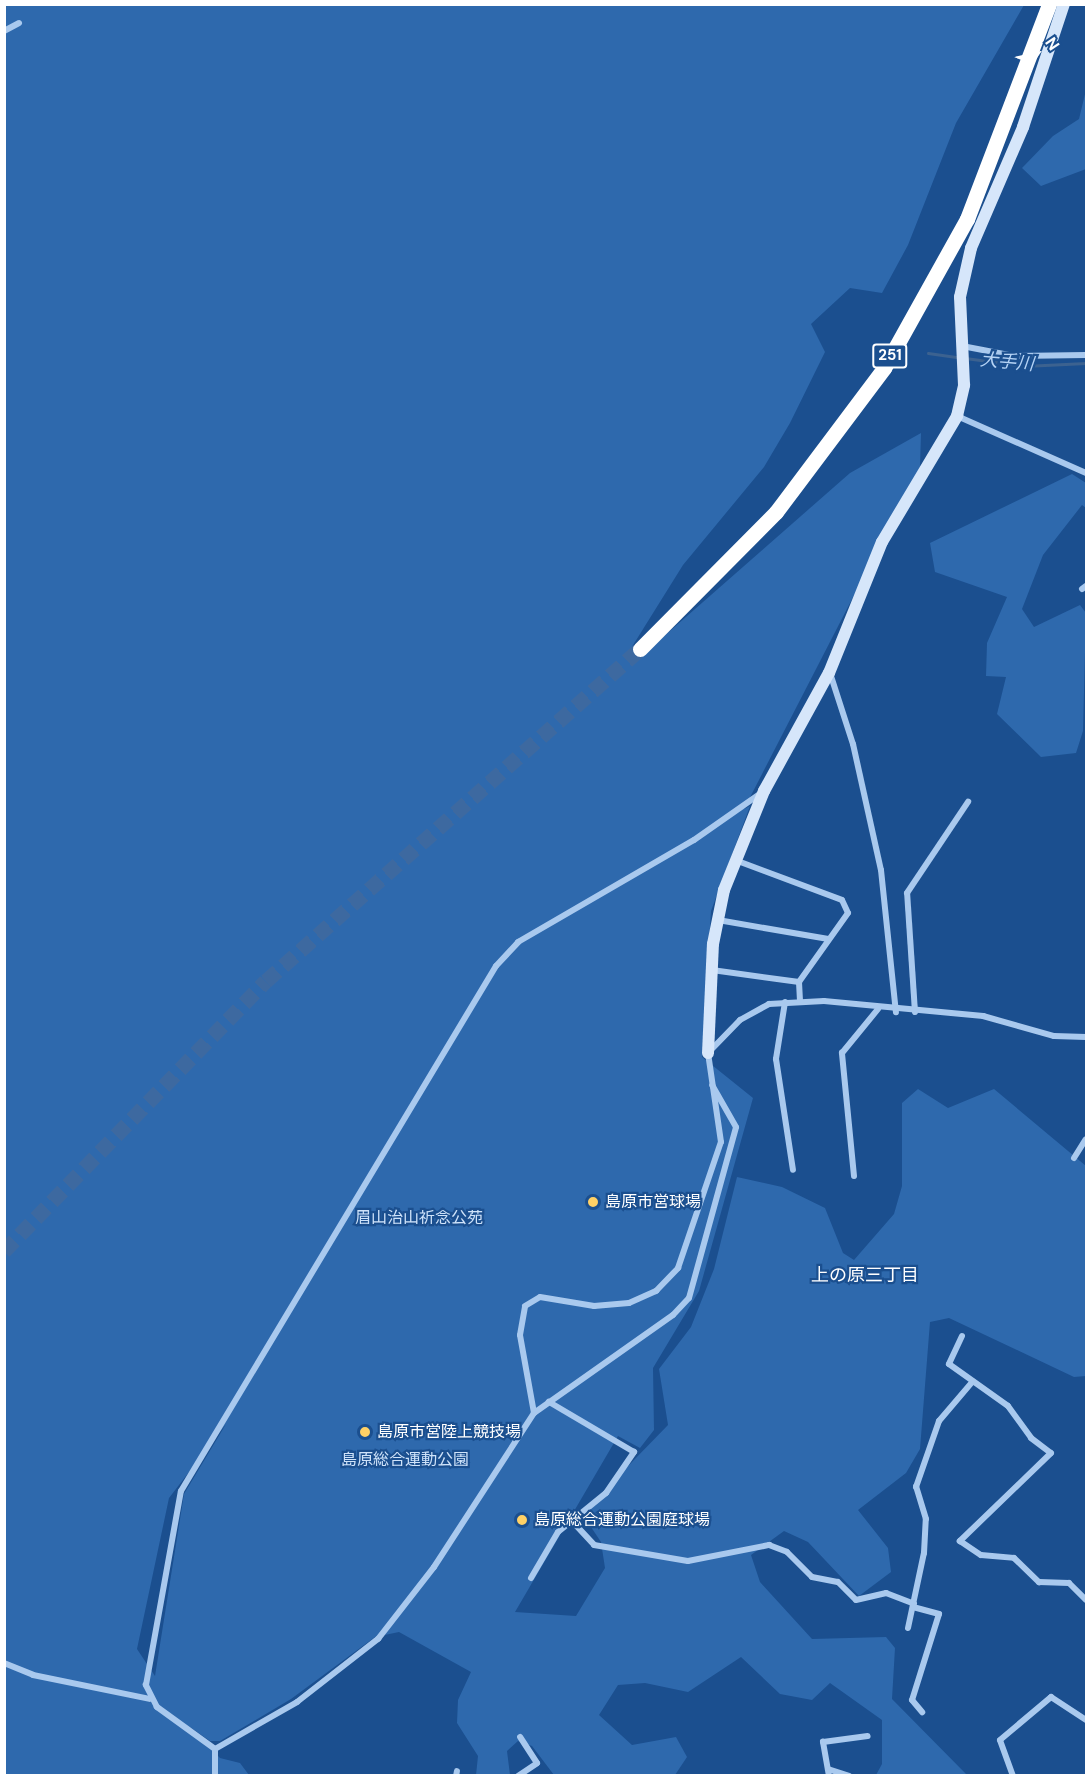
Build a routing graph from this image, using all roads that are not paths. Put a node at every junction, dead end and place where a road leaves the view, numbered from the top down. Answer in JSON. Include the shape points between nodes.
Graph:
{"nodes":[{"id":1,"x":1048,"y":4,"type":"edge"},
{"id":2,"x":1064,"y":4,"type":"edge"},
{"id":3,"x":19,"y":22,"type":"dead end"},
{"id":4,"x":4,"y":31,"type":"edge"},
{"id":5,"x":961,"y":348,"type":"junction"},
{"id":6,"x":1086,"y":355,"type":"edge"},
{"id":7,"x":957,"y":416,"type":"junction"},
{"id":8,"x":1086,"y":473,"type":"edge"},
{"id":9,"x":640,"y":649,"type":"tunnel mouth"},
{"id":10,"x":829,"y":673,"type":"junction"},
{"id":11,"x":764,"y":791,"type":"junction"},
{"id":12,"x":968,"y":802,"type":"dead end"},
{"id":13,"x":735,"y":860,"type":"junction"},
{"id":14,"x":717,"y":920,"type":"junction"},
{"id":15,"x":828,"y":939,"type":"junction"},
{"id":16,"x":711,"y":970,"type":"junction"},
{"id":17,"x":799,"y":982,"type":"junction"},
{"id":18,"x":785,"y":1002,"type":"junction"},
{"id":19,"x":800,"y":1002,"type":"junction"},
{"id":20,"x":878,"y":1009,"type":"junction"},
{"id":21,"x":896,"y":1012,"type":"junction"},
{"id":22,"x":915,"y":1012,"type":"junction"},
{"id":23,"x":1086,"y":1037,"type":"edge"},
{"id":24,"x":708,"y":1053,"type":"junction"},
{"id":25,"x":710,"y":1082,"type":"junction"},
{"id":26,"x":1086,"y":1138,"type":"edge"},
{"id":27,"x":1074,"y":1158,"type":"dead end"},
{"id":28,"x":793,"y":1170,"type":"dead end"},
{"id":29,"x":854,"y":1176,"type":"dead end"},
{"id":30,"x":962,"y":1336,"type":"dead end"},
{"id":31,"x":972,"y":1380,"type":"junction"},
{"id":32,"x":549,"y":1402,"type":"junction"},
{"id":33,"x":534,"y":1413,"type":"junction"},
{"id":34,"x":571,"y":1520,"type":"junction"},
{"id":35,"x":531,"y":1578,"type":"dead end"},
{"id":36,"x":1086,"y":1600,"type":"edge"},
{"id":37,"x":913,"y":1606,"type":"junction"},
{"id":38,"x":908,"y":1628,"type":"dead end"},
{"id":39,"x":4,"y":1663,"type":"edge"},
{"id":40,"x":150,"y":1699,"type":"junction"},
{"id":41,"x":922,"y":1712,"type":"dead end"},
{"id":42,"x":1086,"y":1720,"type":"edge"},
{"id":43,"x":868,"y":1736,"type":"dead end"},
{"id":44,"x":520,"y":1737,"type":"dead end"},
{"id":45,"x":215,"y":1749,"type":"junction"},
{"id":46,"x":829,"y":1772,"type":"edge"},
{"id":47,"x":215,"y":1776,"type":"edge"},
{"id":48,"x":518,"y":1776,"type":"edge"},
{"id":49,"x":849,"y":1776,"type":"edge"},
{"id":50,"x":1013,"y":1776,"type":"edge"}],
"edges":[{"from":1,"to":9,"type":"highway","number":"251","via":[[1023,83],[967,219],[884,368],[776,512]]},
{"from":2,"to":5,"type":"street","via":[[1023,127],[971,248],[960,297]]},
{"from":3,"to":4,"type":"street"},
{"from":5,"to":6,"type":"street","via":[[1014,356]]},
{"from":5,"to":7,"type":"street"},
{"from":7,"to":8,"type":"street"},
{"from":7,"to":10,"type":"street","via":[[882,542]]},
{"from":10,"to":11,"type":"street"},
{"from":10,"to":21,"type":"street","via":[[853,744],[881,870]]},
{"from":11,"to":13,"type":"street"},
{"from":11,"to":40,"type":"street","via":[[694,840],[518,942],[495,966],[181,1491],[146,1672]]},
{"from":12,"to":22,"type":"street","via":[[907,892]]},
{"from":13,"to":14,"type":"street"},
{"from":13,"to":15,"type":"street","via":[[842,900],[848,913]]},
{"from":14,"to":15,"type":"street"},
{"from":14,"to":16,"type":"street"},
{"from":15,"to":17,"type":"street"},
{"from":16,"to":17,"type":"street"},
{"from":16,"to":24,"type":"street"},
{"from":17,"to":19,"type":"street"},
{"from":18,"to":19,"type":"street"},
{"from":18,"to":24,"type":"street","via":[[749,1013]]},
{"from":18,"to":28,"type":"street","via":[[776,1059]]},
{"from":19,"to":20,"type":"street"},
{"from":20,"to":21,"type":"street"},
{"from":20,"to":29,"type":"street","via":[[842,1053]]},
{"from":21,"to":22,"type":"street"},
{"from":22,"to":23,"type":"street","via":[[983,1016],[1054,1036]]},
{"from":24,"to":25,"type":"street"},
{"from":25,"to":32,"type":"street","via":[[736,1127],[695,1287],[673,1315]]},
{"from":25,"to":33,"type":"street","via":[[721,1128],[719,1156],[678,1268],[656,1291],[629,1303],[594,1306],[540,1297],[525,1306],[520,1335]]},
{"from":26,"to":27,"type":"street"},
{"from":30,"to":31,"type":"street","via":[[949,1364]]},
{"from":31,"to":36,"type":"street","via":[[1008,1406],[1031,1438],[1051,1454],[960,1541],[981,1555],[1014,1558],[1039,1582],[1069,1583]]},
{"from":31,"to":37,"type":"street","via":[[939,1421],[916,1487],[926,1519]]},
{"from":32,"to":33,"type":"street"},
{"from":32,"to":34,"type":"street","via":[[634,1452],[606,1493]]},
{"from":33,"to":45,"type":"street","via":[[386,1632],[297,1702]]},
{"from":34,"to":35,"type":"street"},
{"from":34,"to":37,"type":"street","via":[[594,1545],[688,1561],[769,1545],[787,1552],[812,1577],[838,1582],[856,1600],[886,1593]]},
{"from":37,"to":38,"type":"street"},
{"from":37,"to":41,"type":"street","via":[[939,1614],[912,1700]]},
{"from":39,"to":40,"type":"street","via":[[33,1675]]},
{"from":40,"to":45,"type":"street"},
{"from":42,"to":50,"type":"street","via":[[1051,1697],[1000,1740]]},
{"from":43,"to":46,"type":"street","via":[[824,1742]]},
{"from":44,"to":48,"type":"street","via":[[537,1762]]},
{"from":45,"to":47,"type":"street"},
{"from":46,"to":49,"type":"street"}]}
